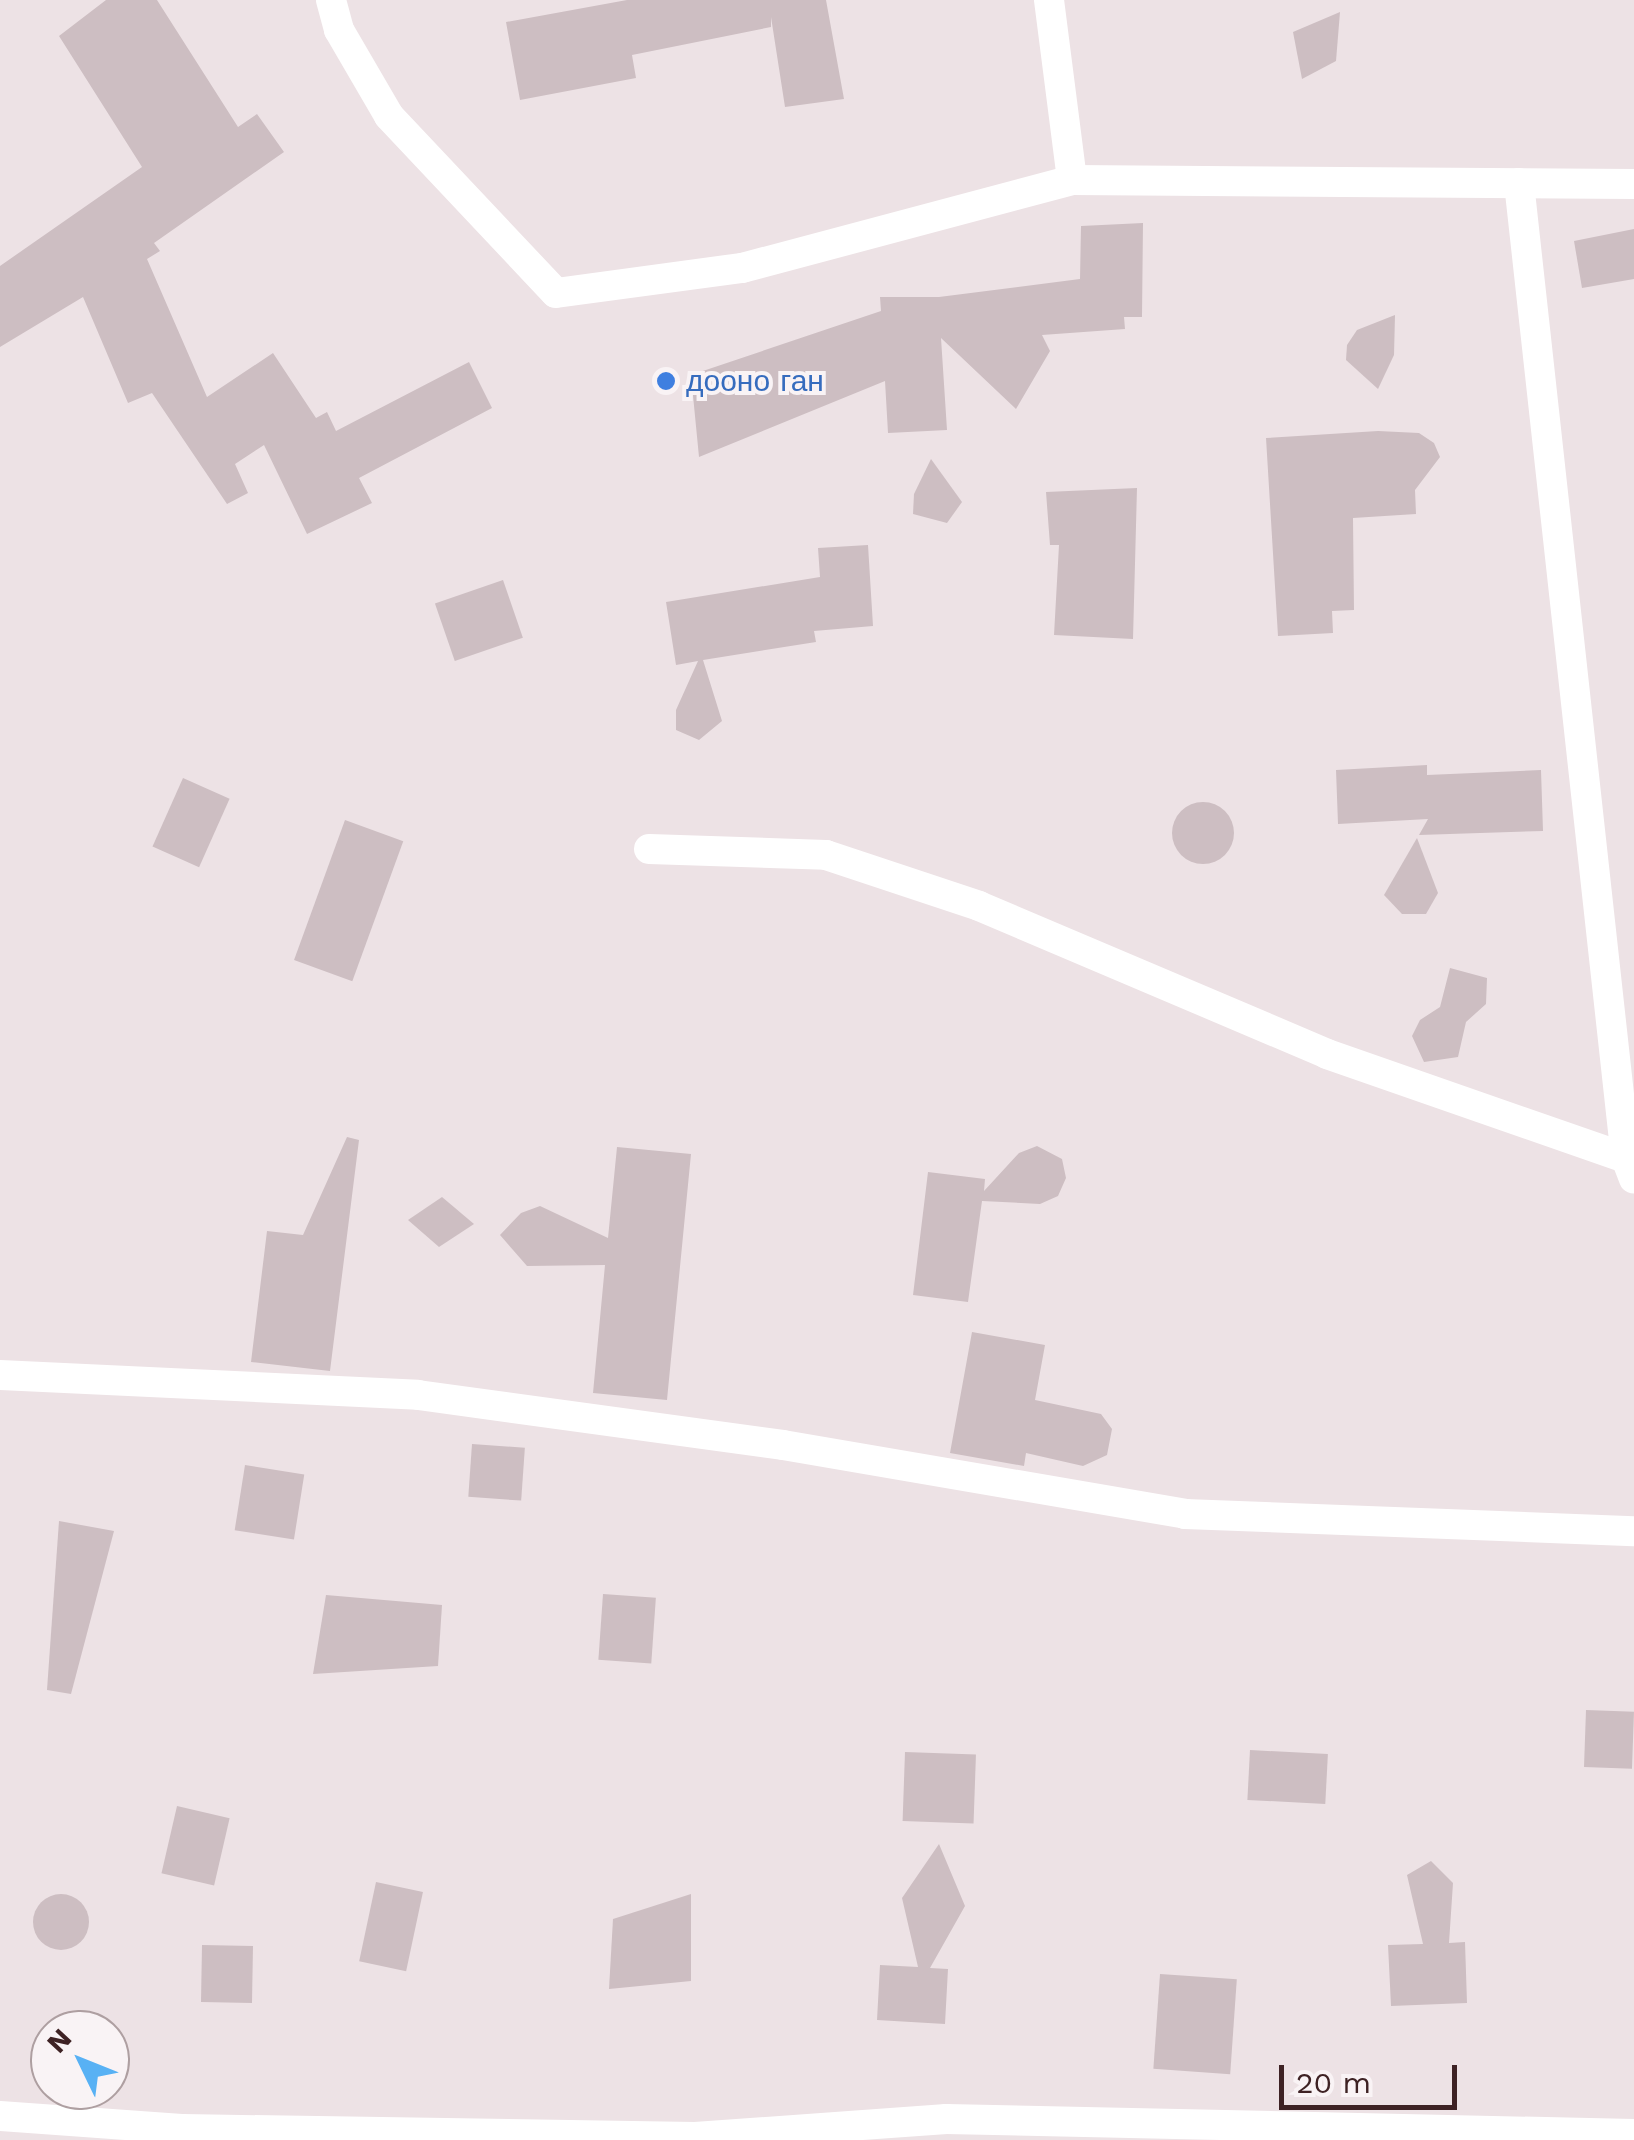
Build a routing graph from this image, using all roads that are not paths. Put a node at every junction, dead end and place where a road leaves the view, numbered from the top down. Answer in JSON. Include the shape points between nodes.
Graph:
{"nodes":[{"id":1,"x":331,"y":0,"type":"edge"},
{"id":2,"x":1049,"y":0,"type":"edge"},
{"id":3,"x":1072,"y":180,"type":"junction"},
{"id":4,"x":1519,"y":183,"type":"junction"},
{"id":5,"x":1634,"y":184,"type":"edge"},
{"id":6,"x":649,"y":849,"type":"dead end"},
{"id":7,"x":1630,"y":1168,"type":"edge"},
{"id":8,"x":0,"y":1375,"type":"edge"},
{"id":9,"x":1634,"y":1531,"type":"edge"},
{"id":10,"x":0,"y":2116,"type":"edge"},
{"id":11,"x":1634,"y":2134,"type":"edge"}],
"edges":[{"from":1,"to":3,"type":"street","via":[[339,30],[389,116],[556,293],[742,268]]},
{"from":2,"to":3,"type":"street"},
{"from":3,"to":4,"type":"street"},
{"from":4,"to":5,"type":"street"},
{"from":4,"to":7,"type":"street"},
{"from":6,"to":7,"type":"street","via":[[826,855],[980,906],[1327,1054]]},
{"from":8,"to":9,"type":"street","via":[[418,1395],[783,1446],[1185,1514]]},
{"from":10,"to":11,"type":"street","via":[[182,2129],[695,2137],[946,2119]]}]}
